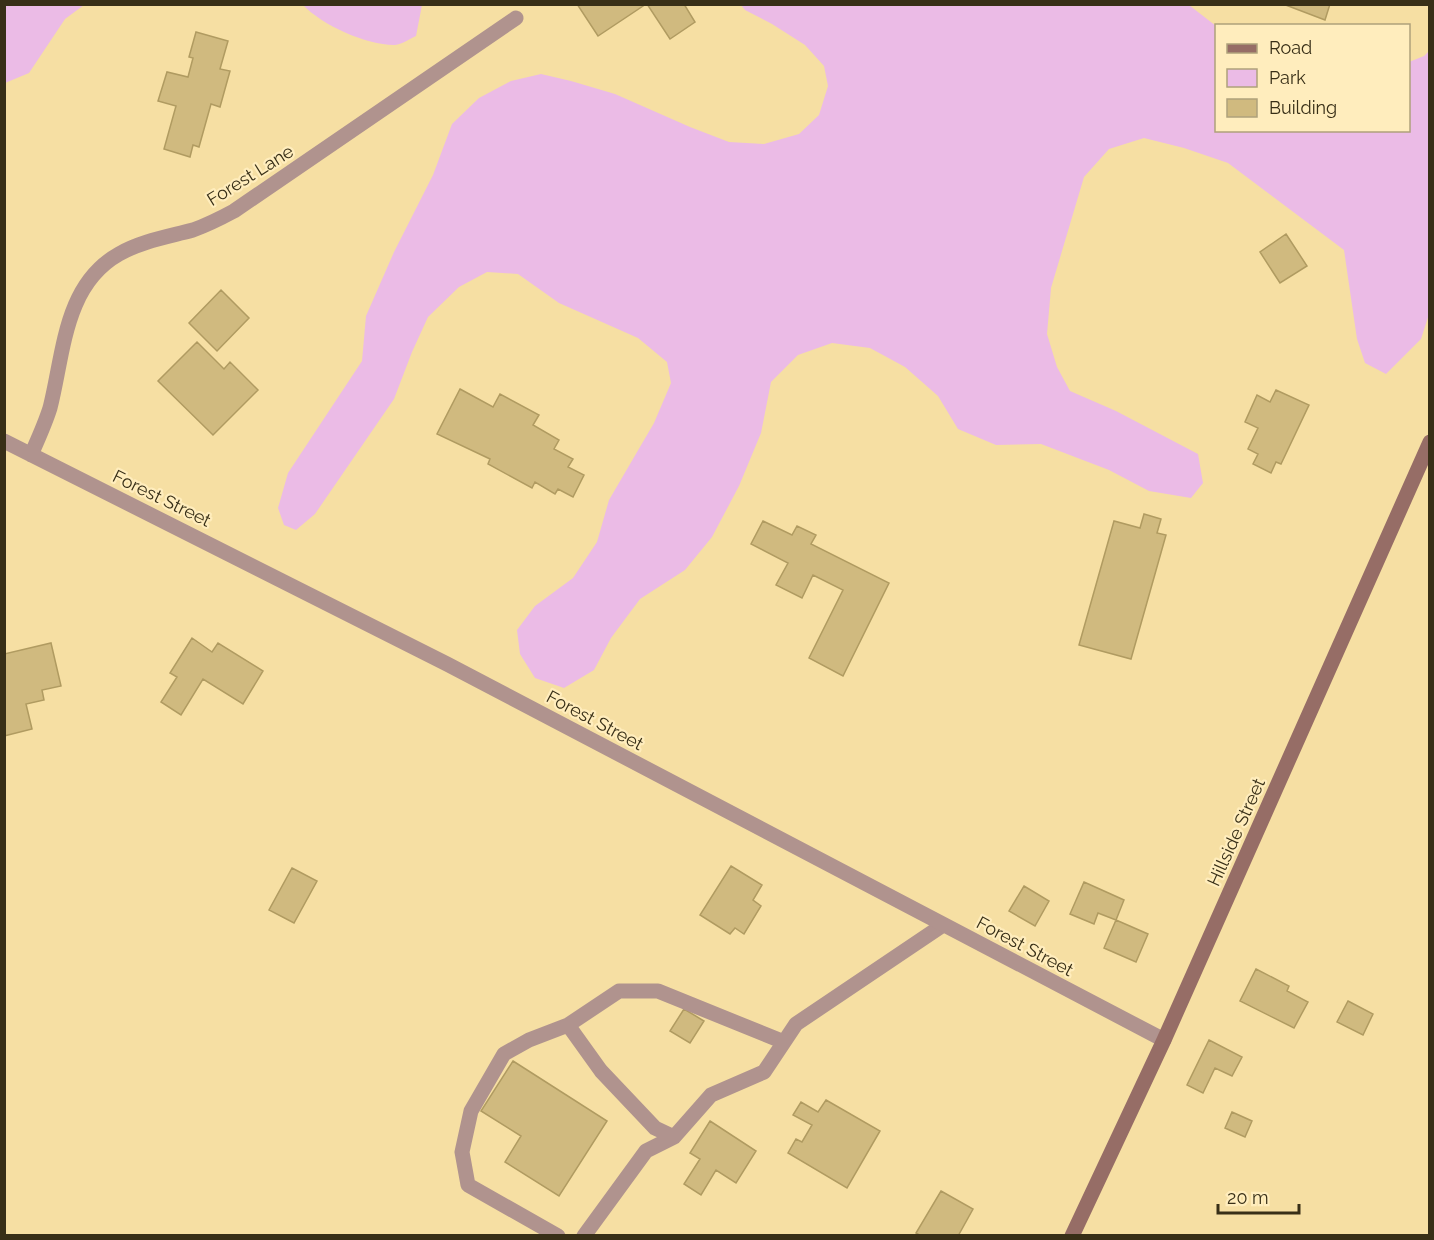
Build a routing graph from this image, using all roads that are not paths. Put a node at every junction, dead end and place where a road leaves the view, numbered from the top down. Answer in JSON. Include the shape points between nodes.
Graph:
{"nodes":[{"id":1,"x":516,"y":18,"type":"dead end"},
{"id":2,"x":4,"y":441,"type":"edge"},
{"id":3,"x":1430,"y":441,"type":"edge"},
{"id":4,"x":31,"y":455,"type":"junction"},
{"id":5,"x":943,"y":925,"type":"junction"},
{"id":6,"x":568,"y":1025,"type":"junction"},
{"id":7,"x":1164,"y":1040,"type":"junction"},
{"id":8,"x":784,"y":1042,"type":"junction"},
{"id":9,"x":674,"y":1137,"type":"junction"},
{"id":10,"x":558,"y":1236,"type":"edge"},
{"id":11,"x":584,"y":1236,"type":"edge"},
{"id":12,"x":1072,"y":1236,"type":"edge"}],
"edges":[{"from":1,"to":4,"type":"street","name":"Forest Lane","via":[[234,211],[194,229],[132,247],[100,267],[78,297],[49,410]]},
{"from":2,"to":4,"type":"street","name":"Forest Street"},
{"from":3,"to":7,"type":"street","name":"Hillside Street"},
{"from":4,"to":5,"type":"street","name":"Forest Street","via":[[447,664]]},
{"from":5,"to":7,"type":"street","name":"Forest Street"},
{"from":5,"to":8,"type":"street","via":[[796,1024]]},
{"from":6,"to":8,"type":"street","via":[[619,991],[658,992]]},
{"from":6,"to":9,"type":"street","via":[[601,1071],[655,1128]]},
{"from":6,"to":10,"type":"street","via":[[504,1054],[471,1111],[462,1152],[468,1185]]},
{"from":7,"to":12,"type":"street","name":"Hillside Street"},
{"from":8,"to":9,"type":"street","via":[[764,1072],[711,1095]]},
{"from":9,"to":11,"type":"street","via":[[646,1151]]}]}
